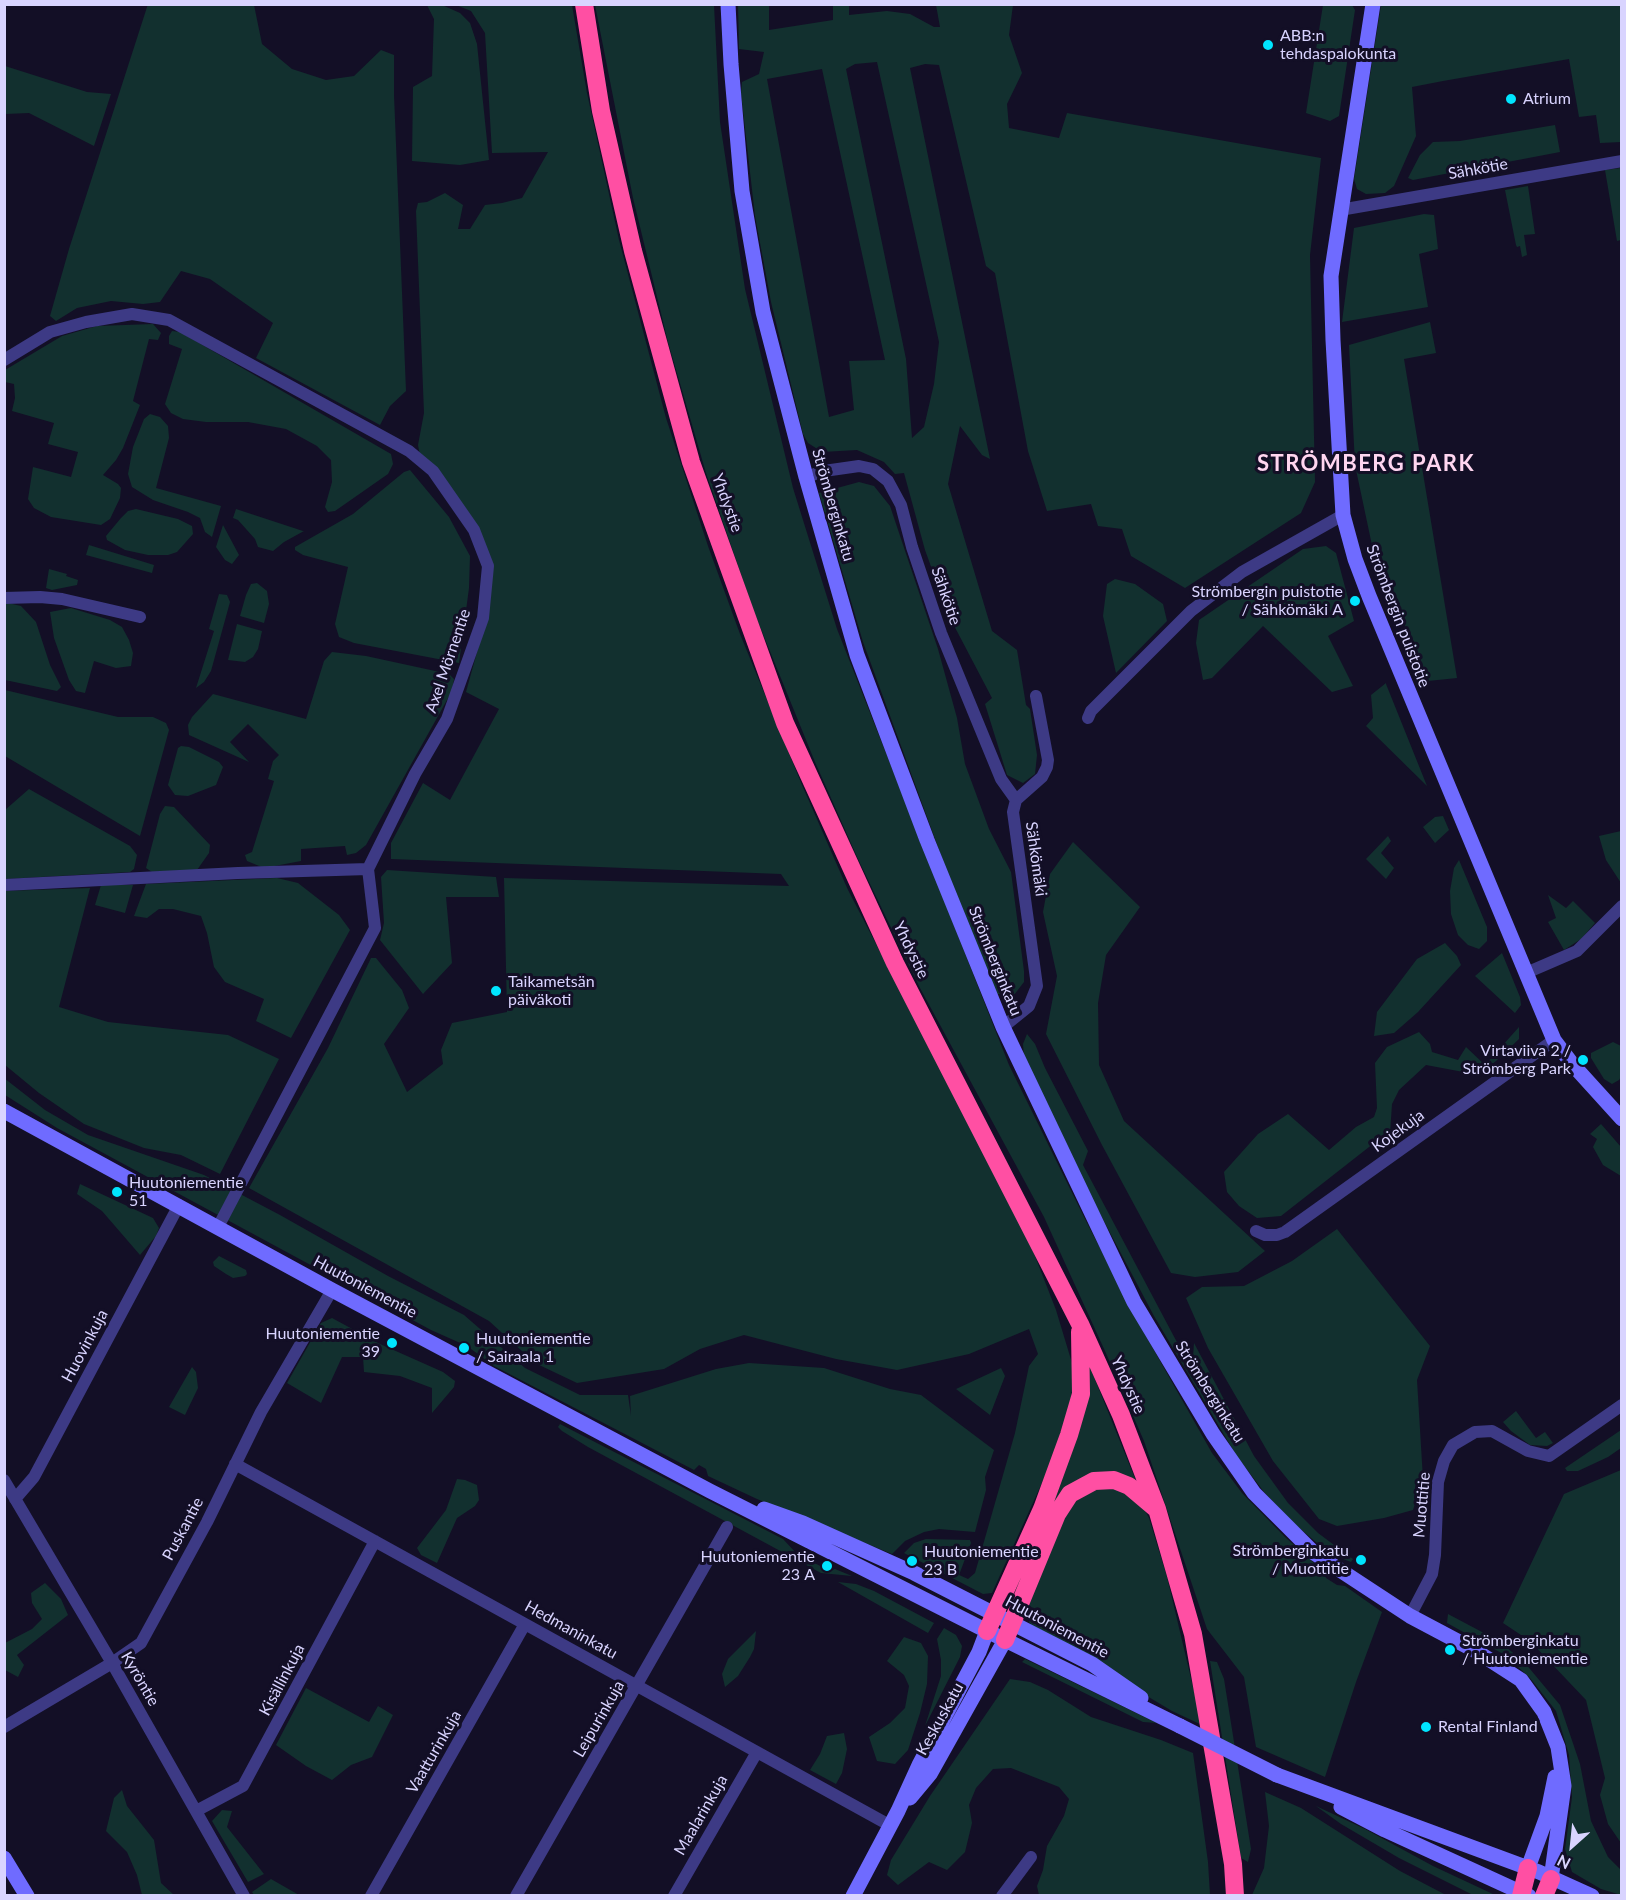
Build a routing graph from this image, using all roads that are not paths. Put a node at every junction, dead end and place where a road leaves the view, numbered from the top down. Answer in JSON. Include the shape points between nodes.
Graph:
{"nodes":[{"id":1,"x":584,"y":4,"type":"edge"},
{"id":2,"x":1373,"y":4,"type":"edge"},
{"id":3,"x":728,"y":5,"type":"edge"},
{"id":4,"x":1622,"y":161,"type":"edge"},
{"id":5,"x":1340,"y":210,"type":"junction"},
{"id":6,"x":4,"y":360,"type":"edge"},
{"id":7,"x":806,"y":477,"type":"junction"},
{"id":8,"x":1343,"y":515,"type":"junction"},
{"id":9,"x":4,"y":598,"type":"edge"},
{"id":10,"x":140,"y":617,"type":"dead end"},
{"id":11,"x":1036,"y":696,"type":"dead end"},
{"id":12,"x":1088,"y":718,"type":"dead end"},
{"id":13,"x":1016,"y":800,"type":"junction"},
{"id":14,"x":368,"y":869,"type":"junction"},
{"id":15,"x":4,"y":885,"type":"edge"},
{"id":16,"x":1622,"y":906,"type":"edge"},
{"id":17,"x":1526,"y":973,"type":"junction"},
{"id":18,"x":1003,"y":1027,"type":"junction"},
{"id":19,"x":1554,"y":1040,"type":"junction"},
{"id":20,"x":4,"y":1111,"type":"edge"},
{"id":21,"x":1622,"y":1119,"type":"edge"},
{"id":22,"x":179,"y":1205,"type":"junction"},
{"id":23,"x":218,"y":1227,"type":"junction"},
{"id":24,"x":1257,"y":1231,"type":"dead end"},
{"id":25,"x":332,"y":1290,"type":"junction"},
{"id":26,"x":1080,"y":1324,"type":"junction"},
{"id":27,"x":1622,"y":1405,"type":"edge"},
{"id":28,"x":235,"y":1464,"type":"junction"},
{"id":29,"x":4,"y":1480,"type":"edge"},
{"id":30,"x":710,"y":1491,"type":"junction"},
{"id":31,"x":15,"y":1499,"type":"junction"},
{"id":32,"x":1157,"y":1509,"type":"junction"},
{"id":33,"x":727,"y":1527,"type":"dead end"},
{"id":34,"x":375,"y":1541,"type":"junction"},
{"id":35,"x":995,"y":1614,"type":"junction"},
{"id":36,"x":1410,"y":1616,"type":"junction"},
{"id":37,"x":525,"y":1624,"type":"junction"},
{"id":38,"x":987,"y":1631,"type":"junction"},
{"id":39,"x":1009,"y":1632,"type":"junction"},
{"id":40,"x":112,"y":1663,"type":"junction"},
{"id":41,"x":637,"y":1685,"type":"junction"},
{"id":42,"x":4,"y":1727,"type":"edge"},
{"id":43,"x":1558,"y":1747,"type":"junction"},
{"id":44,"x":757,"y":1752,"type":"junction"},
{"id":45,"x":1276,"y":1775,"type":"junction"},
{"id":46,"x":898,"y":1811,"type":"junction"},
{"id":47,"x":196,"y":1812,"type":"junction"},
{"id":48,"x":891,"y":1826,"type":"junction"},
{"id":49,"x":1031,"y":1857,"type":"dead end"},
{"id":50,"x":4,"y":1858,"type":"edge"},
{"id":51,"x":1528,"y":1868,"type":"junction"},
{"id":52,"x":1548,"y":1887,"type":"edge"},
{"id":53,"x":1524,"y":1894,"type":"edge"},
{"id":54,"x":27,"y":1896,"type":"edge"},
{"id":55,"x":244,"y":1896,"type":"edge"},
{"id":56,"x":371,"y":1896,"type":"edge"},
{"id":57,"x":516,"y":1896,"type":"edge"},
{"id":58,"x":674,"y":1896,"type":"edge"},
{"id":59,"x":853,"y":1896,"type":"edge"},
{"id":60,"x":1002,"y":1896,"type":"edge"},
{"id":61,"x":1235,"y":1896,"type":"edge"},
{"id":62,"x":1592,"y":1896,"type":"edge"}],
"edges":[{"from":1,"to":26,"type":"highway","name":"Yhdystie","via":[[601,111],[631,241],[691,462],[785,723],[895,963]]},
{"from":2,"to":5,"type":"street","name":"Strömbergin puistotie"},
{"from":3,"to":7,"type":"street","name":"Strömberginkatu","via":[[744,202],[763,312]]},
{"from":4,"to":5,"type":"street","name":"Sähkötie"},
{"from":5,"to":8,"type":"street","name":"Strömbergin puistotie","via":[[1331,276]]},
{"from":6,"to":14,"type":"street","name":"Axel Mörnentie","via":[[50,332],[86,322],[132,314],[168,320],[409,452],[433,471],[474,530],[488,566],[483,618],[447,718]]},
{"from":7,"to":13,"type":"street","name":"Sähkötie","via":[[859,466],[873,469],[888,481],[901,505],[941,633],[1001,779]]},
{"from":7,"to":18,"type":"street","name":"Strömberginkatu","via":[[857,655]]},
{"from":8,"to":12,"type":"street","via":[[1242,572],[1191,611]]},
{"from":8,"to":17,"type":"street","name":"Strömbergin puistotie","via":[[1354,559],[1373,607]]},
{"from":9,"to":10,"type":"street","via":[[62,599]]},
{"from":11,"to":13,"type":"street","name":"Sähkömäki","via":[[1047,766],[1042,777]]},
{"from":13,"to":18,"type":"street","name":"Sähkömäki","via":[[1013,812],[1038,986],[1029,1006]]},
{"from":14,"to":15,"type":"street"},
{"from":14,"to":23,"type":"street","via":[[375,928]]},
{"from":16,"to":17,"type":"street","via":[[1578,951]]},
{"from":17,"to":19,"type":"street","name":"Strömbergin puistotie"},
{"from":18,"to":36,"type":"street","name":"Strömberginkatu","via":[[1134,1302],[1213,1434],[1254,1493],[1314,1553]]},
{"from":19,"to":21,"type":"street","name":"Strömbergin puistotie"},
{"from":19,"to":24,"type":"street","name":"Kojekuja","via":[[1285,1232],[1265,1235]]},
{"from":20,"to":22,"type":"street","name":"Huutoniementie"},
{"from":22,"to":23,"type":"street","name":"Huutoniementie"},
{"from":22,"to":31,"type":"street","name":"Huovinkuja","via":[[34,1477]]},
{"from":23,"to":25,"type":"street","name":"Huutoniementie"},
{"from":25,"to":28,"type":"street","name":"Puskantie"},
{"from":25,"to":30,"type":"street","name":"Huutoniementie"},
{"from":26,"to":32,"type":"highway","name":"Yhdystie"},
{"from":26,"to":35,"type":"highway","via":[[1081,1394],[1069,1435],[1042,1509]]},
{"from":27,"to":36,"type":"street","name":"Muottitie","via":[[1549,1456],[1528,1451],[1492,1431],[1475,1432],[1454,1445],[1438,1482],[1432,1574]]},
{"from":28,"to":34,"type":"street","name":"Hedmaninkatu"},
{"from":28,"to":40,"type":"street","name":"Puskantie","via":[[141,1643]]},
{"from":29,"to":31,"type":"street","name":"Kyröntie"},
{"from":30,"to":35,"type":"street","name":"Huutoniementie","via":[[803,1523]]},
{"from":30,"to":38,"type":"street","name":"Huutoniementie"},
{"from":31,"to":40,"type":"street","name":"Kyröntie"},
{"from":32,"to":39,"type":"highway","via":[[1129,1486],[1114,1480],[1094,1481],[1070,1494],[1057,1514]]},
{"from":32,"to":61,"type":"highway","name":"Yhdystie","via":[[1193,1634],[1233,1864]]},
{"from":33,"to":41,"type":"street","name":"Leipurinkuja"},
{"from":34,"to":37,"type":"street","name":"Hedmaninkatu"},
{"from":34,"to":47,"type":"street","name":"Kisällinkuja","via":[[243,1786]]},
{"from":35,"to":38,"type":"highway"},
{"from":35,"to":39,"type":"street","name":"Huutoniementie"},
{"from":36,"to":43,"type":"street","name":"Strömberginkatu","via":[[1521,1680],[1544,1712]]},
{"from":37,"to":41,"type":"street","name":"Hedmaninkatu"},
{"from":37,"to":56,"type":"street","name":"Vaatturinkuja"},
{"from":38,"to":39,"type":"street","name":"Huutoniementie"},
{"from":38,"to":46,"type":"street","name":"Keskuskatu","via":[[980,1652]]},
{"from":39,"to":45,"type":"street","name":"Huutoniementie","bridge":true,"via":[[1092,1664],[1180,1726]]},
{"from":39,"to":46,"type":"street","name":"Keskuskatu","via":[[930,1774]]},
{"from":40,"to":42,"type":"street","name":"Puskantie"},
{"from":40,"to":47,"type":"street","name":"Kyröntie"},
{"from":41,"to":44,"type":"street","name":"Hedmaninkatu"},
{"from":41,"to":57,"type":"street","name":"Leipurinkuja"},
{"from":43,"to":51,"type":"street","name":"Strömberginkatu","via":[[1553,1791]]},
{"from":43,"to":52,"type":"street","name":"Strömberginkatu","via":[[1564,1786]]},
{"from":44,"to":48,"type":"street","name":"Hedmaninkatu"},
{"from":44,"to":58,"type":"street","name":"Maalarinkuja"},
{"from":45,"to":51,"type":"street","name":"Huutoniementie"},
{"from":45,"to":53,"type":"street","name":"Huutoniementie"},
{"from":46,"to":48,"type":"street","name":"Keskuskatu"},
{"from":47,"to":55,"type":"street","name":"Kyröntie"},
{"from":48,"to":59,"type":"street","name":"Keskuskatu"},
{"from":49,"to":60,"type":"street"},
{"from":50,"to":54,"type":"street"},
{"from":51,"to":52,"type":"street","name":"Huutoniementie"},
{"from":51,"to":53,"type":"highway"},
{"from":52,"to":62,"type":"street","name":"Huutoniementie"}]}
